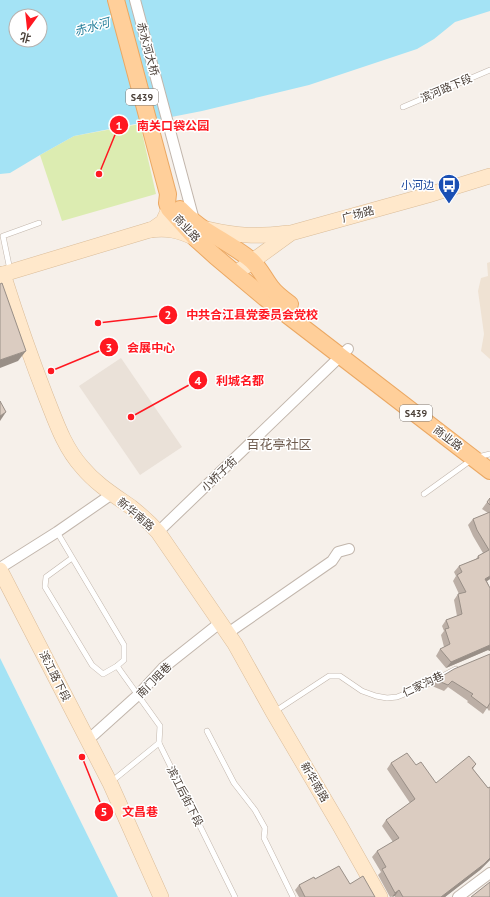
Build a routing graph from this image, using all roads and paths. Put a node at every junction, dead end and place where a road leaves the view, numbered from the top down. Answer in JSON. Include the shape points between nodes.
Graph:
{"nodes":[{"id":1,"x":116,"y":0,"type":"edge"},
{"id":2,"x":135,"y":0,"type":"edge"},
{"id":3,"x":490,"y":70,"type":"edge"},
{"id":4,"x":403,"y":107,"type":"dead end"},
{"id":5,"x":490,"y":176,"type":"edge"},
{"id":6,"x":168,"y":201,"type":"junction"},
{"id":7,"x":39,"y":223,"type":"dead end"},
{"id":8,"x":197,"y":229,"type":"junction"},
{"id":9,"x":147,"y":230,"type":"junction"},
{"id":10,"x":291,"y":233,"type":"junction"},
{"id":11,"x":252,"y":260,"type":"junction"},
{"id":12,"x":4,"y":273,"type":"edge"},
{"id":13,"x":236,"y":273,"type":"junction"},
{"id":14,"x":345,"y":353,"type":"junction"},
{"id":15,"x":486,"y":459,"type":"edge"},
{"id":16,"x":112,"y":494,"type":"junction"},
{"id":17,"x":424,"y":494,"type":"dead end"},
{"id":18,"x":58,"y":532,"type":"junction"},
{"id":19,"x":158,"y":532,"type":"junction"},
{"id":20,"x":349,"y":549,"type":"dead end"},
{"id":21,"x":72,"y":558,"type":"junction"},
{"id":22,"x":0,"y":569,"type":"edge"},
{"id":23,"x":225,"y":627,"type":"junction"},
{"id":24,"x":118,"y":666,"type":"junction"},
{"id":25,"x":460,"y":667,"type":"edge"},
{"id":26,"x":138,"y":695,"type":"junction"},
{"id":27,"x":273,"y":712,"type":"junction"},
{"id":28,"x":207,"y":731,"type":"dead end"},
{"id":29,"x":88,"y":740,"type":"junction"},
{"id":30,"x":158,"y":743,"type":"junction"},
{"id":31,"x":110,"y":783,"type":"junction"},
{"id":32,"x":490,"y":873,"type":"edge"},
{"id":33,"x":161,"y":897,"type":"edge"},
{"id":34,"x":236,"y":897,"type":"edge"},
{"id":35,"x":294,"y":897,"type":"edge"},
{"id":36,"x":380,"y":897,"type":"edge"},
{"id":37,"x":458,"y":897,"type":"edge"}],
"edges":[{"from":1,"to":6,"type":"main road","name":"赤水河大桥","number":"S439"},
{"from":2,"to":8,"type":"street","name":"赤水河大桥"},
{"from":3,"to":4,"type":"lane","name":"滨河路下段"},
{"from":5,"to":10,"type":"main road","name":"广场路"},
{"from":6,"to":8,"type":"main road","name":"商业路","number":"S439","via":[[184,213]]},
{"from":6,"to":9,"type":"main road","via":[[165,219],[160,225]]},
{"from":7,"to":12,"type":"lane","via":[[3,236]]},
{"from":8,"to":9,"type":"main road","via":[[181,232],[172,229]]},
{"from":8,"to":10,"type":"main road","via":[[262,236]]},
{"from":8,"to":11,"type":"main road","name":"商业路","number":"S439","via":[[232,246]]},
{"from":8,"to":13,"type":"main road","name":"商业路","number":"S439"},
{"from":9,"to":12,"type":"main road"},
{"from":10,"to":11,"type":"main road","name":"广场路"},
{"from":11,"to":13,"type":"main road","name":"广场路"},
{"from":11,"to":14,"type":"main road","name":"商业路","number":"S439","via":[[278,295]]},
{"from":12,"to":16,"type":"main road","name":"新华南路","via":[[30,356],[61,435],[81,467]]},
{"from":13,"to":14,"type":"main road","name":"商业路","number":"S439","via":[[265,298]]},
{"from":14,"to":15,"type":"main road","name":"商业路","number":"S439"},
{"from":14,"to":19,"type":"street","name":"小桥子街"},
{"from":15,"to":17,"type":"lane"},
{"from":16,"to":18,"type":"street"},
{"from":16,"to":19,"type":"main road","name":"新华南路","via":[[137,512]]},
{"from":18,"to":21,"type":"lane"},
{"from":18,"to":22,"type":"street"},
{"from":19,"to":23,"type":"main road","name":"新华南路"},
{"from":20,"to":23,"type":"street","name":"南门咀巷","via":[[338,552],[332,561]]},
{"from":21,"to":24,"type":"lane","via":[[124,645],[124,660]]},
{"from":21,"to":24,"type":"lane","via":[[46,577],[45,587],[92,665],[103,674]]},
{"from":22,"to":29,"type":"main road","name":"滨江路下段"},
{"from":23,"to":26,"type":"street","name":"南门咀巷","via":[[163,668]]},
{"from":23,"to":27,"type":"main road","name":"新华南路"},
{"from":24,"to":26,"type":"lane","name":"滨江后街下段"},
{"from":25,"to":27,"type":"lane","name":"仁家沟巷","via":[[422,687],[397,697],[387,698],[362,691],[340,676],[329,676]]},
{"from":26,"to":29,"type":"street","name":"南门咀巷"},
{"from":26,"to":30,"type":"lane","name":"滨江后街下段","via":[[160,726]]},
{"from":27,"to":36,"type":"main road","name":"新华南路"},
{"from":28,"to":35,"type":"lane","via":[[234,782],[265,828],[264,838]]},
{"from":29,"to":31,"type":"main road","name":"滨江路下段"},
{"from":30,"to":31,"type":"lane"},
{"from":30,"to":34,"type":"lane","name":"滨江后街下段"},
{"from":31,"to":33,"type":"main road","name":"滨江路下段"},
{"from":32,"to":37,"type":"street"}]}
